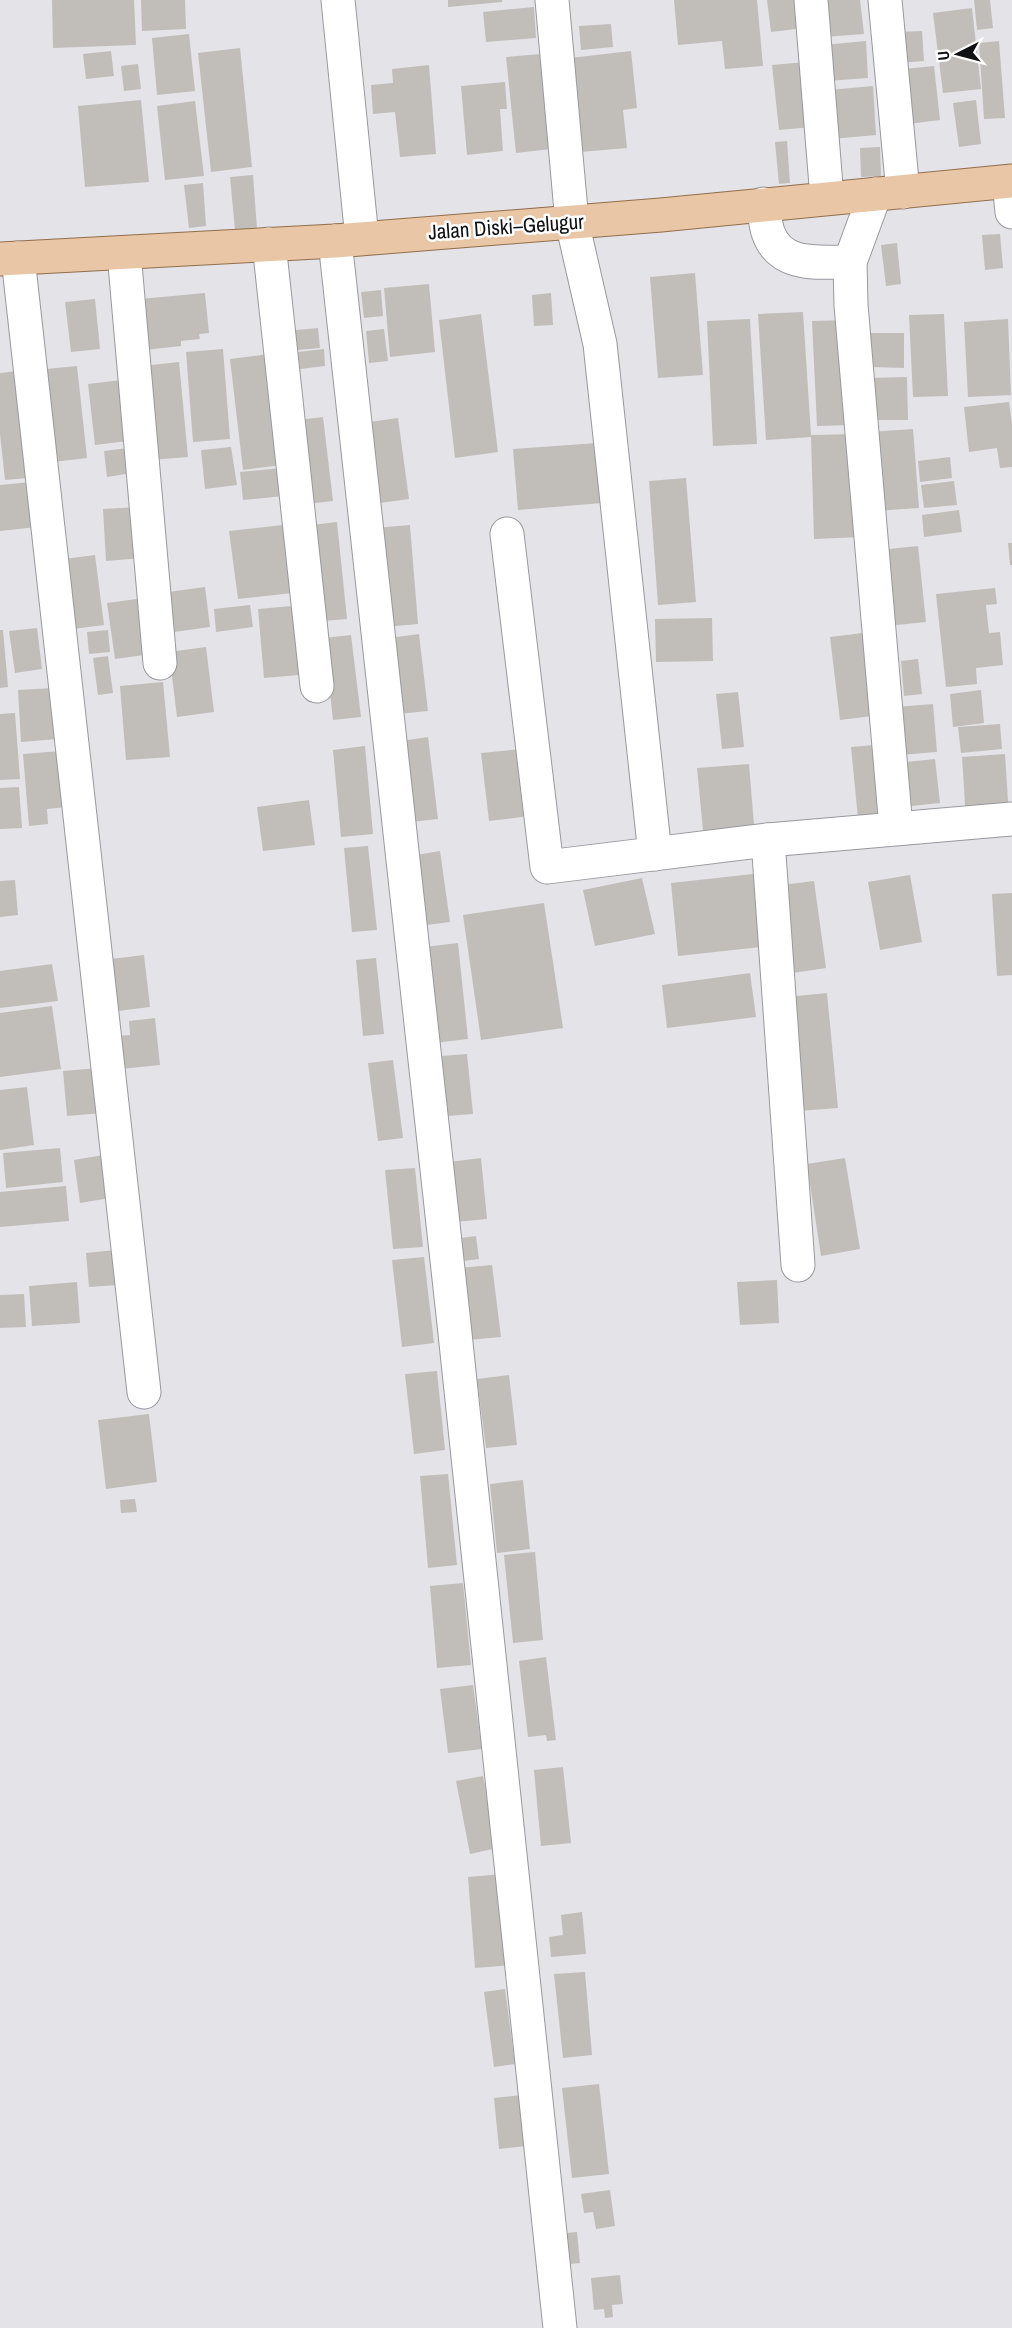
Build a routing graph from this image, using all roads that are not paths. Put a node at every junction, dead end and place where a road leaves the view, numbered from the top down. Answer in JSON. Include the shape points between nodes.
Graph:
{"nodes":[{"id":1,"x":338,"y":0,"type":"edge"},
{"id":2,"x":552,"y":0,"type":"edge"},
{"id":3,"x":811,"y":0,"type":"edge"},
{"id":4,"x":885,"y":0,"type":"edge"},
{"id":5,"x":1011,"y":192,"type":"edge"},
{"id":6,"x":889,"y":193,"type":"junction"},
{"id":7,"x":827,"y":198,"type":"junction"},
{"id":8,"x":764,"y":204,"type":"junction"},
{"id":9,"x":572,"y":222,"type":"junction"},
{"id":10,"x":348,"y":239,"type":"junction"},
{"id":11,"x":269,"y":244,"type":"junction"},
{"id":12,"x":124,"y":253,"type":"junction"},
{"id":13,"x":9,"y":258,"type":"edge"},
{"id":14,"x":850,"y":262,"type":"junction"},
{"id":15,"x":507,"y":534,"type":"dead end"},
{"id":16,"x":160,"y":663,"type":"dead end"},
{"id":17,"x":317,"y":686,"type":"dead end"},
{"id":18,"x":1012,"y":819,"type":"edge"},
{"id":19,"x":896,"y":828,"type":"junction"},
{"id":20,"x":768,"y":840,"type":"junction"},
{"id":21,"x":656,"y":854,"type":"junction"},
{"id":22,"x":798,"y":1264,"type":"dead end"},
{"id":23,"x":144,"y":1392,"type":"dead end"},
{"id":24,"x":560,"y":2328,"type":"edge"}],
"edges":[{"from":1,"to":10,"type":"street"},
{"from":2,"to":9,"type":"street"},
{"from":3,"to":7,"type":"street"},
{"from":4,"to":6,"type":"street"},
{"from":5,"to":6,"type":"main road","name":"Jalan Diski–Gelugur"},
{"from":6,"to":7,"type":"main road","name":"Jalan Diski–Gelugur"},
{"from":6,"to":14,"type":"street"},
{"from":7,"to":8,"type":"main road","name":"Jalan Diski–Gelugur"},
{"from":8,"to":9,"type":"main road","name":"Jalan Diski–Gelugur"},
{"from":8,"to":14,"type":"street","via":[[768,233],[786,256],[801,261]]},
{"from":9,"to":10,"type":"main road","name":"Jalan Diski–Gelugur"},
{"from":9,"to":21,"type":"street","via":[[600,344]]},
{"from":10,"to":11,"type":"main road","name":"Jalan Diski–Gelugur"},
{"from":10,"to":24,"type":"street","via":[[453,1312]]},
{"from":11,"to":12,"type":"main road","name":"Jalan Diski–Gelugur"},
{"from":11,"to":17,"type":"street"},
{"from":12,"to":13,"type":"main road","name":"Jalan Diski–Gelugur"},
{"from":12,"to":16,"type":"street"},
{"from":13,"to":23,"type":"street"},
{"from":14,"to":19,"type":"street"},
{"from":15,"to":21,"type":"street","via":[[547,867]]},
{"from":18,"to":19,"type":"street"},
{"from":19,"to":20,"type":"street"},
{"from":20,"to":21,"type":"street"},
{"from":20,"to":22,"type":"street"}]}
